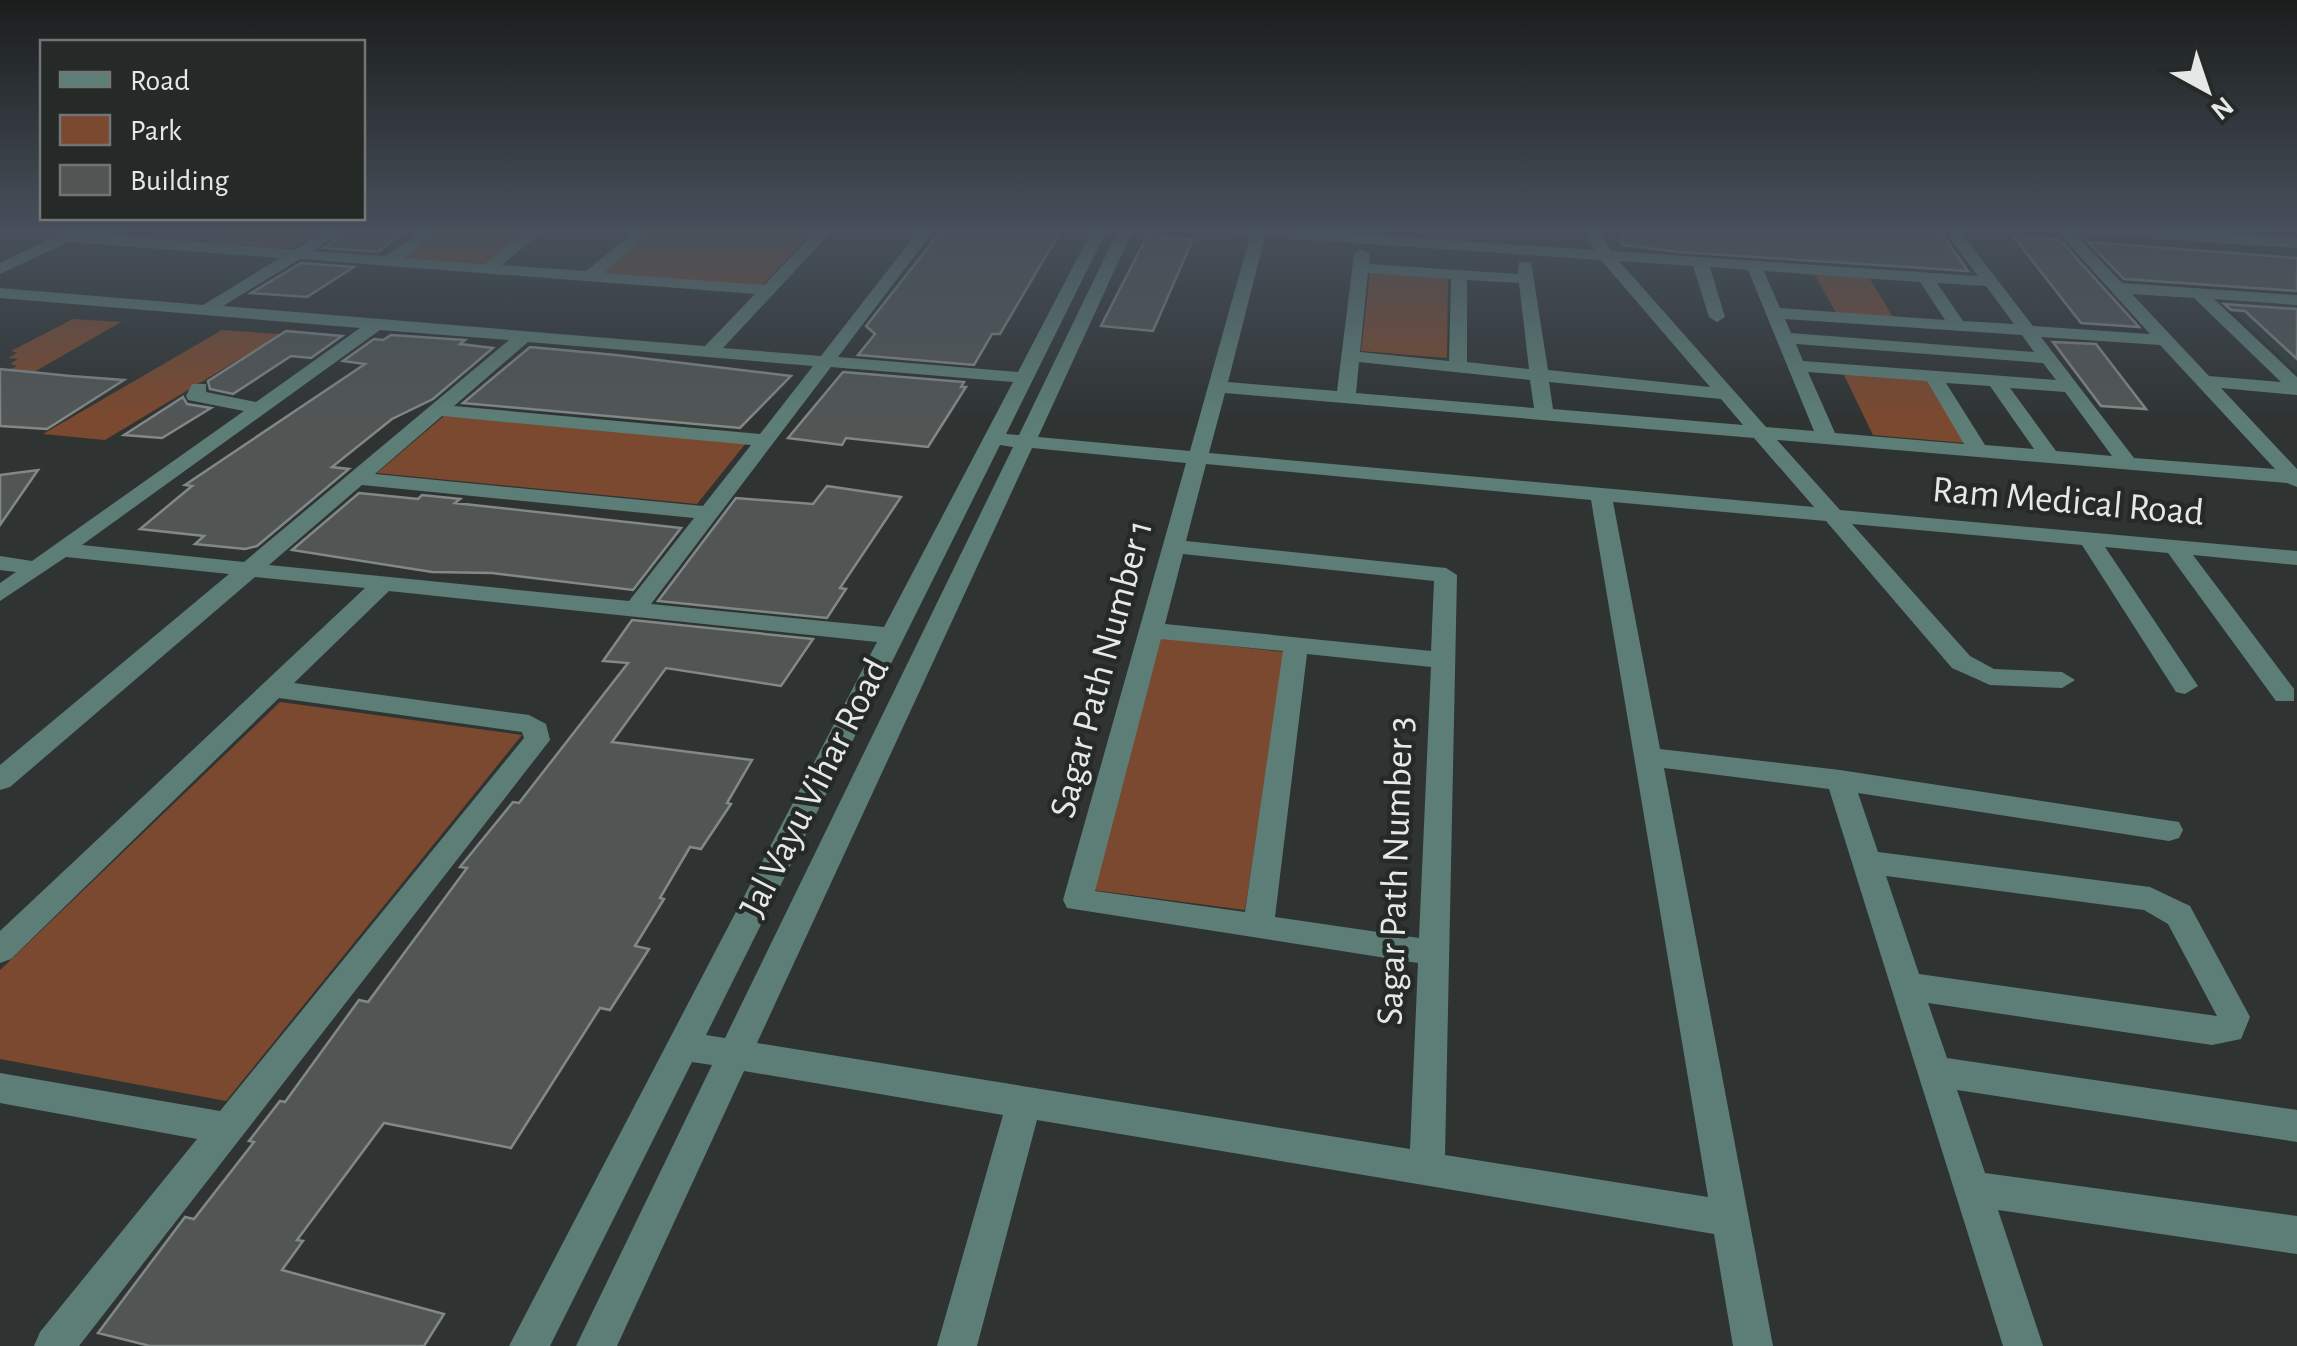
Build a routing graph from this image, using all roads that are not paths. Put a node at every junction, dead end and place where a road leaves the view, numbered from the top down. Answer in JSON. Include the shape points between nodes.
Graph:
{"nodes":[{"id":1,"x":9,"y":293,"type":"edge"},
{"id":2,"x":234,"y":293,"type":"edge"},
{"id":3,"x":765,"y":293,"type":"edge"},
{"id":4,"x":878,"y":293,"type":"edge"},
{"id":5,"x":1069,"y":293,"type":"edge"},
{"id":6,"x":1096,"y":293,"type":"edge"},
{"id":7,"x":1242,"y":293,"type":"edge"},
{"id":8,"x":1358,"y":293,"type":"edge"},
{"id":9,"x":1459,"y":293,"type":"edge"},
{"id":10,"x":1528,"y":293,"type":"edge"},
{"id":11,"x":1637,"y":293,"type":"edge"},
{"id":12,"x":1710,"y":293,"type":"edge"},
{"id":13,"x":1765,"y":293,"type":"edge"},
{"id":14,"x":1818,"y":293,"type":"joint"},
{"id":15,"x":1935,"y":293,"type":"edge"},
{"id":16,"x":2000,"y":293,"type":"edge"},
{"id":17,"x":2122,"y":293,"type":"edge"},
{"id":18,"x":2183,"y":293,"type":"edge"},
{"id":19,"x":2199,"y":294,"type":"junction"},
{"id":20,"x":2297,"y":300,"type":"edge"},
{"id":21,"x":206,"y":310,"type":"junction"},
{"id":22,"x":1774,"y":313,"type":"junction"},
{"id":23,"x":1717,"y":317,"type":"dead end"},
{"id":24,"x":377,"y":324,"type":"junction"},
{"id":25,"x":1957,"y":326,"type":"junction"},
{"id":26,"x":2028,"y":330,"type":"junction"},
{"id":27,"x":525,"y":336,"type":"junction"},
{"id":28,"x":1785,"y":338,"type":"junction"},
{"id":29,"x":2166,"y":340,"type":"junction"},
{"id":30,"x":710,"y":351,"type":"junction"},
{"id":31,"x":1352,"y":356,"type":"junction"},
{"id":32,"x":2049,"y":358,"type":"junction"},
{"id":33,"x":824,"y":362,"type":"junction"},
{"id":34,"x":1458,"y":366,"type":"junction"},
{"id":35,"x":1797,"y":366,"type":"junction"},
{"id":36,"x":1538,"y":373,"type":"junction"},
{"id":37,"x":1934,"y":376,"type":"junction"},
{"id":38,"x":1026,"y":378,"type":"junction"},
{"id":39,"x":1996,"y":381,"type":"junction"},
{"id":40,"x":2204,"y":381,"type":"junction"},
{"id":41,"x":1217,"y":386,"type":"junction"},
{"id":42,"x":2071,"y":386,"type":"junction"},
{"id":43,"x":199,"y":388,"type":"dead end"},
{"id":44,"x":2297,"y":388,"type":"edge"},
{"id":45,"x":1726,"y":394,"type":"junction"},
{"id":46,"x":1346,"y":398,"type":"junction"},
{"id":47,"x":260,"y":408,"type":"junction"},
{"id":48,"x":438,"y":410,"type":"junction"},
{"id":49,"x":1544,"y":414,"type":"junction"},
{"id":50,"x":1759,"y":432,"type":"junction"},
{"id":51,"x":994,"y":438,"type":"junction"},
{"id":52,"x":1827,"y":438,"type":"junction"},
{"id":53,"x":763,"y":440,"type":"junction"},
{"id":54,"x":1024,"y":441,"type":"junction"},
{"id":55,"x":1978,"y":450,"type":"junction"},
{"id":56,"x":2049,"y":456,"type":"junction"},
{"id":57,"x":1198,"y":457,"type":"junction"},
{"id":58,"x":2128,"y":463,"type":"junction"},
{"id":59,"x":357,"y":478,"type":"junction"},
{"id":60,"x":2295,"y":479,"type":"edge"},
{"id":61,"x":1601,"y":494,"type":"junction"},
{"id":62,"x":709,"y":513,"type":"junction"},
{"id":63,"x":1833,"y":516,"type":"junction"},
{"id":64,"x":2089,"y":539,"type":"junction"},
{"id":65,"x":1174,"y":546,"type":"junction"},
{"id":66,"x":2175,"y":547,"type":"junction"},
{"id":67,"x":62,"y":550,"type":"junction"},
{"id":68,"x":2289,"y":557,"type":"edge"},
{"id":69,"x":0,"y":563,"type":"edge"},
{"id":70,"x":36,"y":568,"type":"junction"},
{"id":71,"x":250,"y":569,"type":"junction"},
{"id":72,"x":2297,"y":575,"type":"edge"},
{"id":73,"x":384,"y":583,"type":"junction"},
{"id":74,"x":0,"y":594,"type":"edge"},
{"id":75,"x":636,"y":609,"type":"junction"},
{"id":76,"x":1151,"y":630,"type":"junction"},
{"id":77,"x":893,"y":636,"type":"junction"},
{"id":78,"x":1296,"y":644,"type":"junction"},
{"id":79,"x":1443,"y":660,"type":"junction"},
{"id":80,"x":2062,"y":680,"type":"dead end"},
{"id":81,"x":2185,"y":686,"type":"dead end"},
{"id":82,"x":273,"y":689,"type":"junction"},
{"id":83,"x":2285,"y":695,"type":"dead end"},
{"id":84,"x":1648,"y":757,"type":"junction"},
{"id":85,"x":0,"y":780,"type":"edge"},
{"id":86,"x":1840,"y":780,"type":"junction"},
{"id":87,"x":2169,"y":830,"type":"dead end"},
{"id":88,"x":1867,"y":862,"type":"junction"},
{"id":89,"x":1258,"y":927,"type":"junction"},
{"id":90,"x":0,"y":950,"type":"edge"},
{"id":91,"x":1434,"y":953,"type":"junction"},
{"id":92,"x":1907,"y":986,"type":"junction"},
{"id":93,"x":683,"y":1046,"type":"junction"},
{"id":94,"x":732,"y":1054,"type":"junction"},
{"id":95,"x":1935,"y":1071,"type":"junction"},
{"id":96,"x":0,"y":1088,"type":"edge"},
{"id":97,"x":1024,"y":1102,"type":"junction"},
{"id":98,"x":2297,"y":1126,"type":"edge"},
{"id":99,"x":225,"y":1128,"type":"junction"},
{"id":100,"x":1427,"y":1168,"type":"junction"},
{"id":101,"x":1973,"y":1189,"type":"junction"},
{"id":102,"x":1730,"y":1219,"type":"junction"},
{"id":103,"x":2297,"y":1235,"type":"edge"},
{"id":104,"x":54,"y":1346,"type":"edge"},
{"id":105,"x":529,"y":1346,"type":"edge"},
{"id":106,"x":596,"y":1346,"type":"edge"},
{"id":107,"x":957,"y":1346,"type":"edge"},
{"id":108,"x":1753,"y":1346,"type":"edge"},
{"id":109,"x":2023,"y":1346,"type":"edge"}],
"edges":[{"from":1,"to":21,"type":"street"},
{"from":2,"to":21,"type":"street"},
{"from":3,"to":30,"type":"street"},
{"from":4,"to":33,"type":"street"},
{"from":5,"to":38,"type":"street","name":"Jal Vayu Vihar Road"},
{"from":6,"to":54,"type":"street","name":"Jal Vayu Vihar Road"},
{"from":7,"to":41,"type":"street","name":"Sagar Path Number 1"},
{"from":8,"to":31,"type":"street"},
{"from":9,"to":34,"type":"street"},
{"from":10,"to":36,"type":"street"},
{"from":11,"to":45,"type":"street"},
{"from":12,"to":23,"type":"street"},
{"from":13,"to":22,"type":"street"},
{"from":14,"to":22,"type":"street"},
{"from":14,"to":25,"type":"street"},
{"from":15,"to":25,"type":"street"},
{"from":16,"to":26,"type":"street"},
{"from":17,"to":29,"type":"street"},
{"from":18,"to":19,"type":"street"},
{"from":19,"to":20,"type":"street"},
{"from":19,"to":44,"type":"street"},
{"from":21,"to":24,"type":"street"},
{"from":22,"to":28,"type":"street"},
{"from":24,"to":27,"type":"street"},
{"from":24,"to":47,"type":"street"},
{"from":25,"to":26,"type":"street"},
{"from":26,"to":29,"type":"street"},
{"from":26,"to":32,"type":"street"},
{"from":27,"to":30,"type":"street"},
{"from":27,"to":48,"type":"street"},
{"from":28,"to":32,"type":"street"},
{"from":28,"to":35,"type":"street"},
{"from":29,"to":40,"type":"street"},
{"from":30,"to":33,"type":"street"},
{"from":31,"to":34,"type":"street"},
{"from":31,"to":46,"type":"street"},
{"from":32,"to":42,"type":"street"},
{"from":33,"to":38,"type":"street"},
{"from":33,"to":53,"type":"street"},
{"from":34,"to":36,"type":"street"},
{"from":35,"to":37,"type":"street"},
{"from":35,"to":52,"type":"street"},
{"from":36,"to":45,"type":"street"},
{"from":36,"to":49,"type":"street"},
{"from":37,"to":39,"type":"street"},
{"from":37,"to":55,"type":"street"},
{"from":38,"to":51,"type":"street","name":"Jal Vayu Vihar Road"},
{"from":39,"to":42,"type":"street"},
{"from":39,"to":56,"type":"street"},
{"from":40,"to":44,"type":"street"},
{"from":40,"to":60,"type":"street"},
{"from":41,"to":46,"type":"street"},
{"from":41,"to":57,"type":"street","name":"Sagar Path Number 1"},
{"from":42,"to":58,"type":"street"},
{"from":43,"to":47,"type":"street","via":[[195,396]]},
{"from":45,"to":50,"type":"street"},
{"from":46,"to":49,"type":"street"},
{"from":47,"to":67,"type":"street"},
{"from":48,"to":53,"type":"street"},
{"from":48,"to":59,"type":"street"},
{"from":49,"to":50,"type":"street"},
{"from":50,"to":52,"type":"street"},
{"from":50,"to":63,"type":"street"},
{"from":51,"to":54,"type":"street","name":"Ram Medical Road"},
{"from":51,"to":77,"type":"street","name":"Jal Vayu Vihar Road"},
{"from":52,"to":55,"type":"street"},
{"from":53,"to":62,"type":"street"},
{"from":54,"to":57,"type":"street","name":"Ram Medical Road"},
{"from":54,"to":94,"type":"street","name":"Jal Vayu Vihar Road"},
{"from":55,"to":56,"type":"street"},
{"from":56,"to":58,"type":"street"},
{"from":57,"to":61,"type":"street","name":"Ram Medical Road"},
{"from":57,"to":65,"type":"street","name":"Sagar Path Number 1"},
{"from":58,"to":60,"type":"street"},
{"from":59,"to":62,"type":"street"},
{"from":59,"to":71,"type":"street"},
{"from":61,"to":63,"type":"street","name":"Ram Medical Road"},
{"from":61,"to":84,"type":"street"},
{"from":62,"to":75,"type":"street"},
{"from":63,"to":64,"type":"street","name":"Ram Medical Road"},
{"from":63,"to":80,"type":"street","via":[[1961,662],[1990,677]]},
{"from":64,"to":66,"type":"street","name":"Ram Medical Road"},
{"from":64,"to":81,"type":"street"},
{"from":65,"to":76,"type":"street","name":"Sagar Path Number 1"},
{"from":65,"to":79,"type":"street","name":"Sagar Path Number 3","via":[[1446,575]]},
{"from":66,"to":68,"type":"street","name":"Ram Medical Road"},
{"from":66,"to":83,"type":"street"},
{"from":67,"to":70,"type":"street"},
{"from":67,"to":71,"type":"street"},
{"from":68,"to":72,"type":"street"},
{"from":69,"to":70,"type":"street"},
{"from":70,"to":74,"type":"street"},
{"from":71,"to":73,"type":"street"},
{"from":71,"to":85,"type":"street"},
{"from":73,"to":75,"type":"street"},
{"from":73,"to":82,"type":"street"},
{"from":75,"to":77,"type":"street"},
{"from":76,"to":78,"type":"street"},
{"from":76,"to":89,"type":"street","name":"Sagar Path Number 1","via":[[1078,900]]},
{"from":77,"to":93,"type":"street","name":"Jal Vayu Vihar Road"},
{"from":78,"to":79,"type":"street"},
{"from":78,"to":89,"type":"street"},
{"from":79,"to":91,"type":"street","name":"Sagar Path Number 3"},
{"from":82,"to":90,"type":"street"},
{"from":82,"to":99,"type":"street","via":[[529,724],[537,740]]},
{"from":84,"to":86,"type":"street"},
{"from":84,"to":102,"type":"street"},
{"from":86,"to":87,"type":"street"},
{"from":86,"to":88,"type":"street"},
{"from":88,"to":92,"type":"street"},
{"from":88,"to":92,"type":"street","via":[[2165,905],[2178,914],[2234,1017],[2229,1030],[2212,1031]]},
{"from":89,"to":91,"type":"street"},
{"from":91,"to":100,"type":"street","name":"Sagar Path Number 3"},
{"from":92,"to":95,"type":"street"},
{"from":93,"to":94,"type":"street"},
{"from":93,"to":105,"type":"street","name":"Jal Vayu Vihar Road"},
{"from":94,"to":97,"type":"street"},
{"from":94,"to":106,"type":"street","name":"Jal Vayu Vihar Road"},
{"from":95,"to":98,"type":"street"},
{"from":95,"to":101,"type":"street"},
{"from":96,"to":99,"type":"street"},
{"from":97,"to":100,"type":"street"},
{"from":97,"to":107,"type":"street"},
{"from":99,"to":104,"type":"street"},
{"from":100,"to":102,"type":"street"},
{"from":101,"to":103,"type":"street"},
{"from":101,"to":109,"type":"street"},
{"from":102,"to":108,"type":"street"}]}
